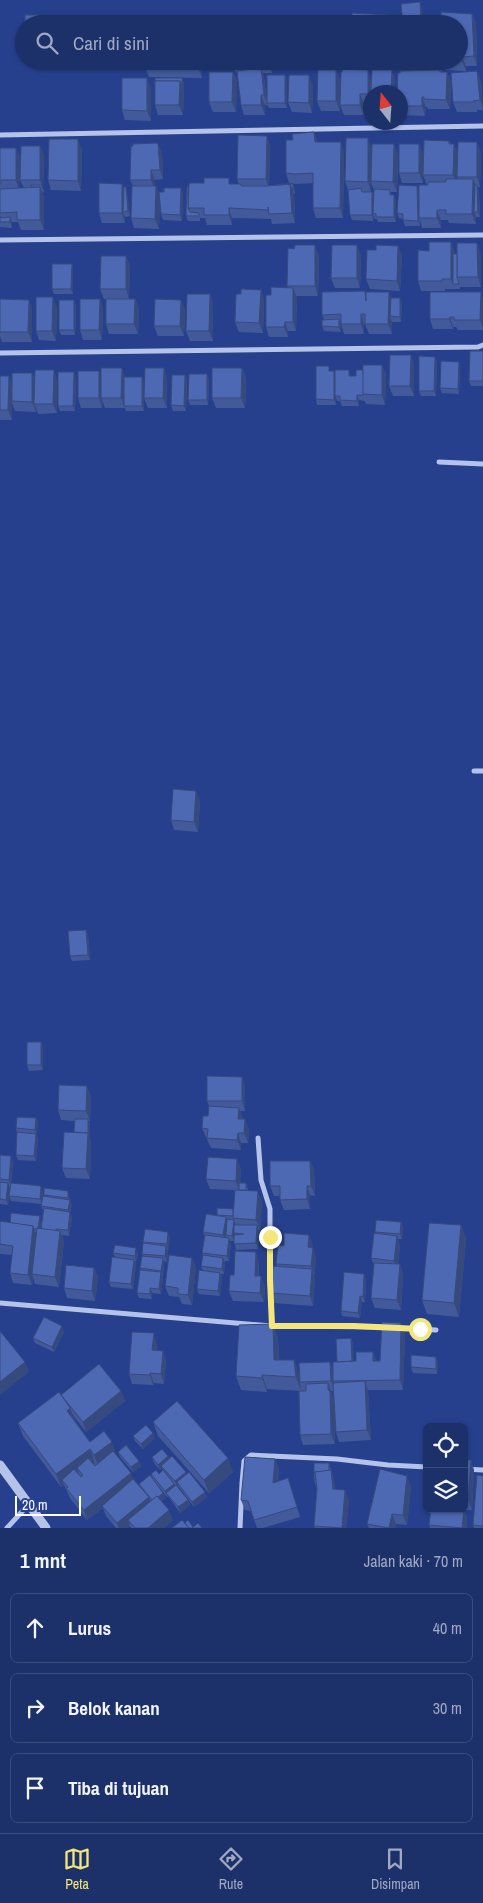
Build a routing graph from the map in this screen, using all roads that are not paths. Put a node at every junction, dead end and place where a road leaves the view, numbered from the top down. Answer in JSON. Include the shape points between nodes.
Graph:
{"nodes":[{"id":1,"x":483,"y":126,"type":"edge"},
{"id":2,"x":0,"y":134,"type":"edge"},
{"id":3,"x":483,"y":235,"type":"edge"},
{"id":4,"x":0,"y":240,"type":"edge"},
{"id":5,"x":483,"y":345,"type":"edge"},
{"id":6,"x":0,"y":353,"type":"edge"},
{"id":7,"x":439,"y":462,"type":"dead end"},
{"id":8,"x":483,"y":464,"type":"edge"},
{"id":9,"x":474,"y":771,"type":"dead end"},
{"id":10,"x":483,"y":771,"type":"edge"},
{"id":11,"x":258,"y":1138,"type":"dead end"},
{"id":12,"x":0,"y":1303,"type":"edge"},
{"id":13,"x":272,"y":1326,"type":"junction"},
{"id":14,"x":436,"y":1330,"type":"dead end"},
{"id":15,"x":0,"y":1465,"type":"edge"},
{"id":16,"x":423,"y":1467,"type":"edge"},
{"id":17,"x":468,"y":1469,"type":"edge"},
{"id":18,"x":483,"y":1470,"type":"edge"},
{"id":19,"x":29,"y":1504,"type":"junction"},
{"id":20,"x":7,"y":1528,"type":"edge"},
{"id":21,"x":46,"y":1528,"type":"edge"},
{"id":22,"x":240,"y":1528,"type":"edge"}],
"edges":[{"from":1,"to":2,"type":"street"},
{"from":3,"to":4,"type":"street"},
{"from":5,"to":6,"type":"street"},
{"from":7,"to":8,"type":"street"},
{"from":9,"to":10,"type":"street"},
{"from":11,"to":13,"type":"street","via":[[261,1180],[270,1209]]},
{"from":12,"to":13,"type":"street"},
{"from":13,"to":14,"type":"street"},
{"from":15,"to":19,"type":"street"},
{"from":16,"to":22,"type":"street","via":[[251,1455],[244,1461]]},
{"from":17,"to":18,"type":"street"},
{"from":19,"to":20,"type":"street"},
{"from":19,"to":21,"type":"street"}]}
